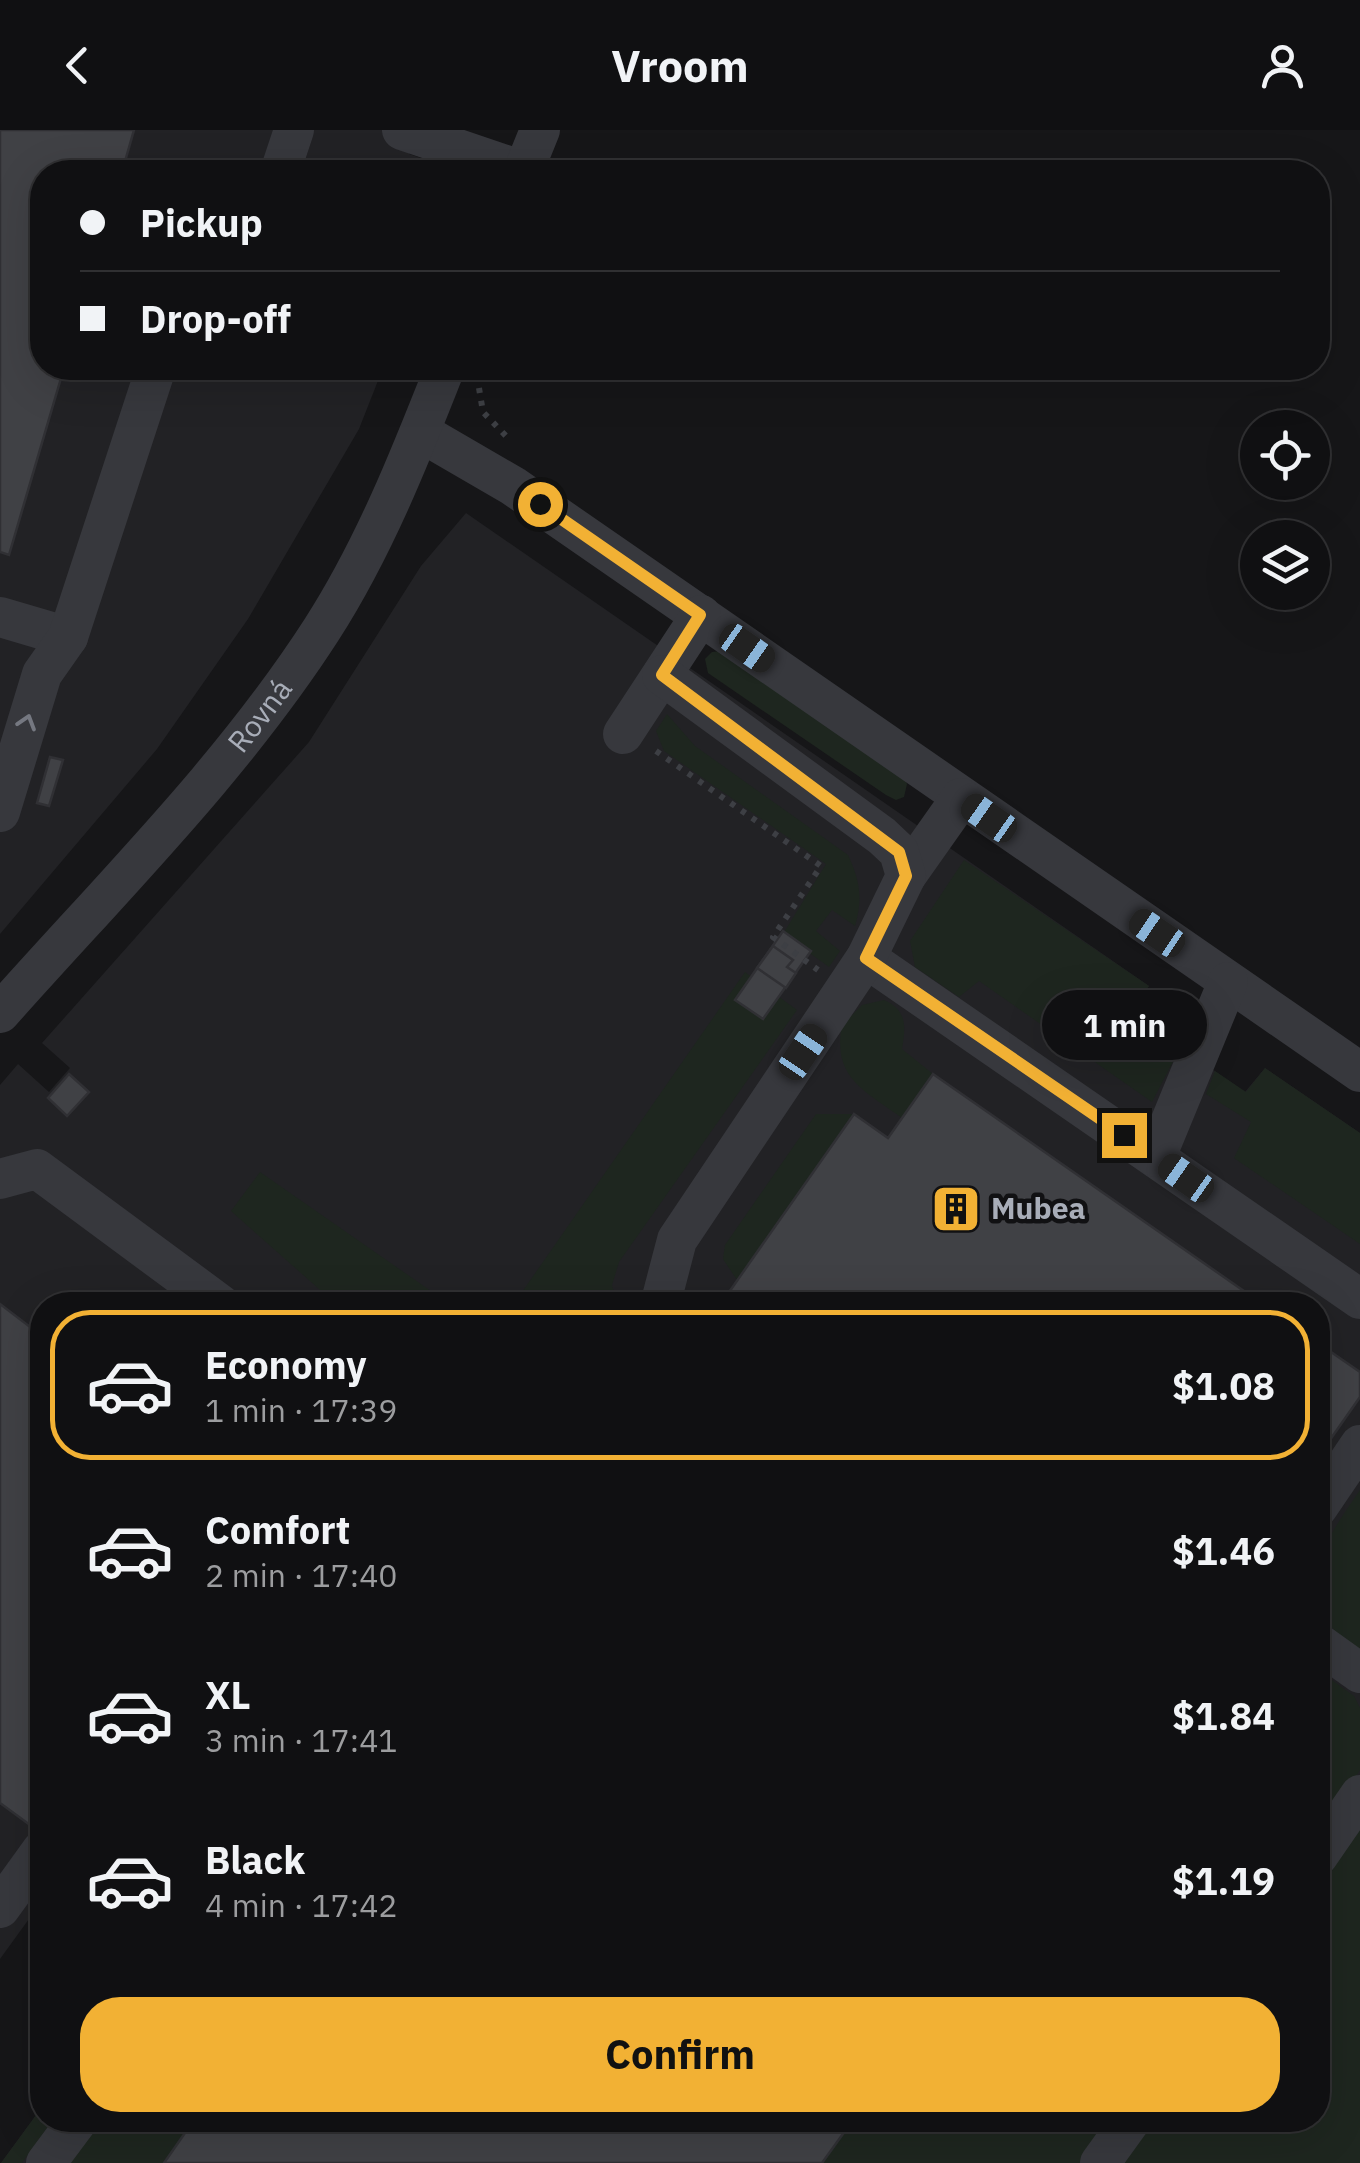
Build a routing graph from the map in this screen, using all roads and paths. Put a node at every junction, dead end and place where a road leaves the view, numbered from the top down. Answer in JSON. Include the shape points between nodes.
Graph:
{"nodes":[{"id":1,"x":294,"y":130,"type":"edge"},
{"id":2,"x":402,"y":130,"type":"edge"},
{"id":3,"x":540,"y":130,"type":"edge"},
{"id":4,"x":284,"y":160,"type":"edge"},
{"id":5,"x":488,"y":160,"type":"edge"},
{"id":6,"x":528,"y":160,"type":"edge"},
{"id":7,"x":152,"y":380,"type":"edge"},
{"id":8,"x":440,"y":380,"type":"edge"},
{"id":9,"x":420,"y":432,"type":"junction"},
{"id":10,"x":700,"y":615,"type":"junction"},
{"id":11,"x":0,"y":617,"type":"edge"},
{"id":12,"x":68,"y":638,"type":"junction"},
{"id":13,"x":662,"y":675,"type":"junction"},
{"id":14,"x":637,"y":736,"type":"joint"},
{"id":15,"x":962,"y":798,"type":"junction"},
{"id":16,"x":0,"y":812,"type":"edge"},
{"id":17,"x":906,"y":876,"type":"junction"},
{"id":18,"x":866,"y":958,"type":"junction"},
{"id":19,"x":803,"y":959,"type":"dead end"},
{"id":20,"x":1228,"y":982,"type":"junction"},
{"id":21,"x":1,"y":1009,"type":"edge"},
{"id":22,"x":1360,"y":1072,"type":"edge"},
{"id":23,"x":1156,"y":1157,"type":"junction"},
{"id":24,"x":0,"y":1179,"type":"edge"},
{"id":25,"x":203,"y":1292,"type":"edge"},
{"id":26,"x":664,"y":1292,"type":"edge"},
{"id":27,"x":1360,"y":1299,"type":"edge"},
{"id":28,"x":1360,"y":1445,"type":"edge"},
{"id":29,"x":1330,"y":1489,"type":"edge"},
{"id":30,"x":1330,"y":1652,"type":"edge"},
{"id":31,"x":1360,"y":1673,"type":"edge"},
{"id":32,"x":1360,"y":1796,"type":"edge"},
{"id":33,"x":1330,"y":1839,"type":"edge"},
{"id":34,"x":30,"y":1863,"type":"edge"},
{"id":35,"x":5,"y":1890,"type":"edge"},
{"id":36,"x":69,"y":2132,"type":"edge"},
{"id":37,"x":1122,"y":2132,"type":"edge"},
{"id":38,"x":46,"y":2163,"type":"edge"},
{"id":39,"x":1100,"y":2163,"type":"edge"}],
"edges":[{"from":1,"to":4,"type":"street"},
{"from":2,"to":5,"type":"street"},
{"from":3,"to":6,"type":"street"},
{"from":7,"to":12,"type":"street"},
{"from":8,"to":9,"type":"street","name":"Rovná"},
{"from":9,"to":10,"type":"street","via":[[476,460]]},
{"from":9,"to":21,"type":"street","name":"Rovná","via":[[346,588],[264,712]]},
{"from":10,"to":13,"type":"street"},
{"from":10,"to":15,"type":"street"},
{"from":11,"to":12,"type":"street"},
{"from":16,"to":12,"type":"street","one_way":true,"via":[[42,674]]},
{"from":13,"to":14,"type":"street"},
{"from":13,"to":17,"type":"street","via":[[882,836],[899,852]]},
{"from":14,"to":19,"type":"path","via":[[821,866],[774,937]]},
{"from":15,"to":17,"type":"street"},
{"from":15,"to":20,"type":"street"},
{"from":17,"to":18,"type":"street"},
{"from":18,"to":23,"type":"street"},
{"from":18,"to":26,"type":"street","via":[[678,1240]]},
{"from":20,"to":22,"type":"street"},
{"from":20,"to":23,"type":"street"},
{"from":23,"to":27,"type":"street"},
{"from":24,"to":25,"type":"street","via":[[36,1169]]},
{"from":28,"to":29,"type":"street"},
{"from":30,"to":31,"type":"street"},
{"from":32,"to":33,"type":"street"},
{"from":34,"to":35,"type":"street"},
{"from":36,"to":38,"type":"street"},
{"from":37,"to":39,"type":"street"}]}
